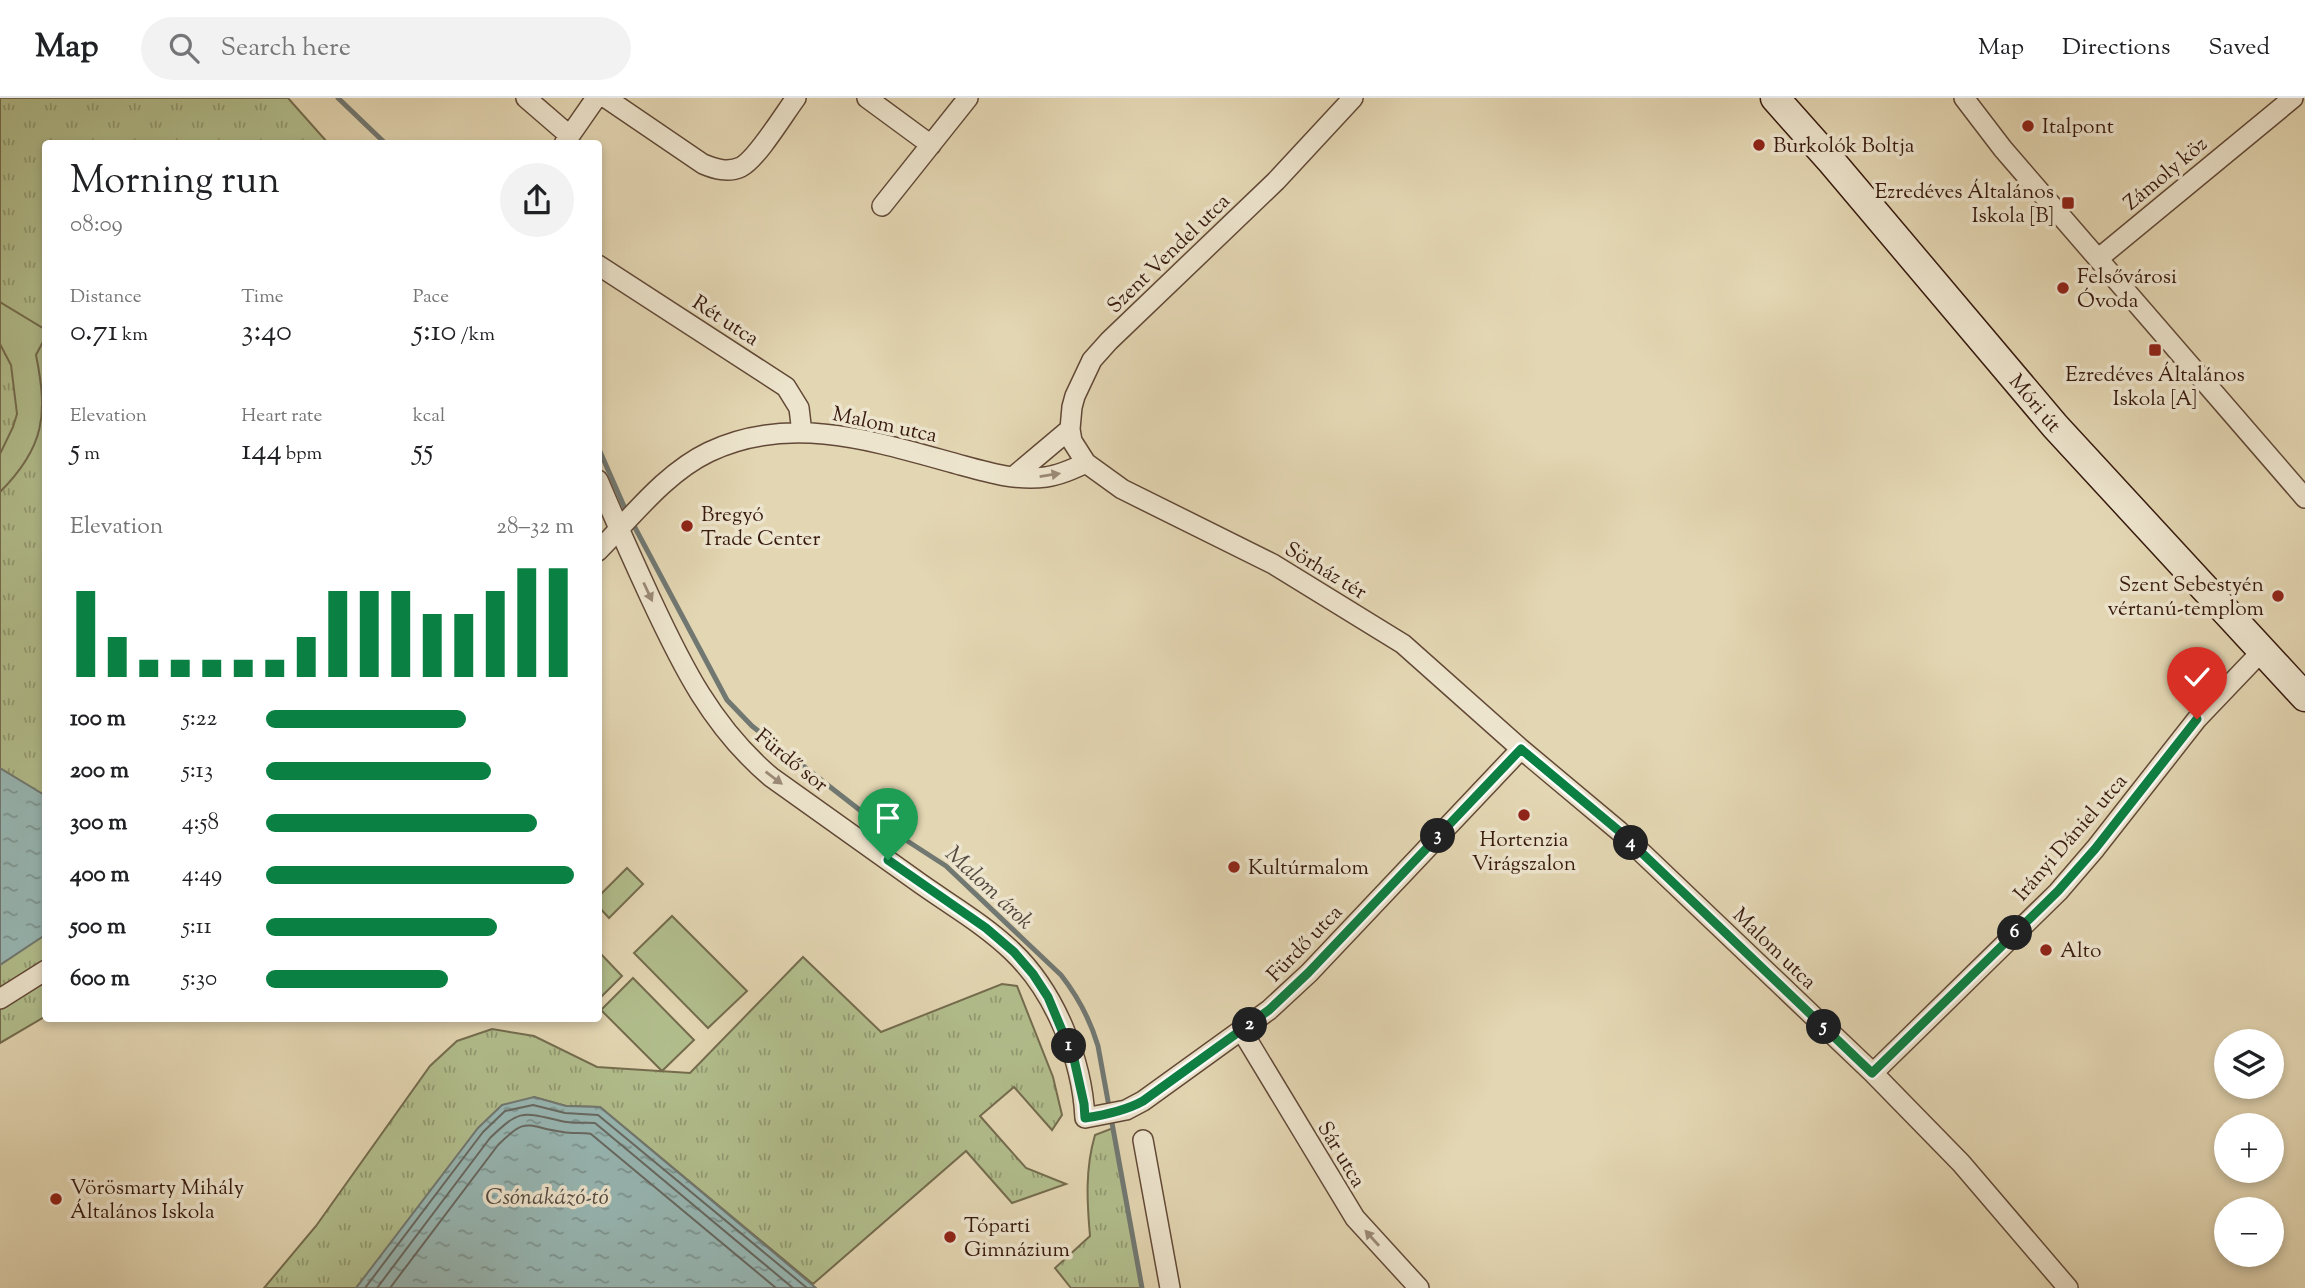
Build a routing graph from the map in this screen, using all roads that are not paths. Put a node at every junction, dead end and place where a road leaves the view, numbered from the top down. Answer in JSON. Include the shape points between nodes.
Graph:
{"nodes":[{"id":1,"x":526,"y":98,"type":"edge"},
{"id":2,"x":596,"y":98,"type":"edge"},
{"id":3,"x":606,"y":98,"type":"edge"},
{"id":4,"x":796,"y":98,"type":"edge"},
{"id":5,"x":867,"y":98,"type":"edge"},
{"id":6,"x":968,"y":98,"type":"edge"},
{"id":7,"x":1353,"y":98,"type":"edge"},
{"id":8,"x":1775,"y":98,"type":"edge"},
{"id":9,"x":1964,"y":98,"type":"edge"},
{"id":10,"x":2293,"y":98,"type":"edge"},
{"id":11,"x":950,"y":107,"type":"edge"},
{"id":12,"x":567,"y":140,"type":"edge"},
{"id":13,"x":931,"y":145,"type":"junction"},
{"id":14,"x":882,"y":206,"type":"dead end"},
{"id":15,"x":2099,"y":258,"type":"junction"},
{"id":16,"x":602,"y":268,"type":"edge"},
{"id":17,"x":1070,"y":429,"type":"junction"},
{"id":18,"x":802,"y":433,"type":"junction"},
{"id":19,"x":1086,"y":463,"type":"junction"},
{"id":20,"x":1013,"y":477,"type":"junction"},
{"id":21,"x":602,"y":490,"type":"edge"},
{"id":22,"x":2305,"y":498,"type":"edge"},
{"id":23,"x":619,"y":530,"type":"junction"},
{"id":24,"x":602,"y":547,"type":"edge"},
{"id":25,"x":2262,"y":651,"type":"junction"},
{"id":26,"x":2305,"y":697,"type":"edge"},
{"id":27,"x":1521,"y":749,"type":"junction"},
{"id":28,"x":42,"y":973,"type":"edge"},
{"id":29,"x":0,"y":999,"type":"edge"},
{"id":30,"x":1242,"y":1031,"type":"junction"},
{"id":31,"x":1872,"y":1073,"type":"junction"},
{"id":32,"x":1092,"y":1117,"type":"joint"},
{"id":33,"x":1143,"y":1140,"type":"dead end"},
{"id":34,"x":1170,"y":1288,"type":"edge"},
{"id":35,"x":1419,"y":1288,"type":"edge"},
{"id":36,"x":2068,"y":1288,"type":"edge"}],
"edges":[{"from":1,"to":12,"type":"street"},
{"from":2,"to":12,"type":"street"},
{"from":3,"to":4,"type":"street","via":[[718,170],[741,167],[753,157]]},
{"from":5,"to":13,"type":"street"},
{"from":6,"to":11,"type":"street"},
{"from":7,"to":17,"type":"street","name":"Szent Vendel utca","via":[[1276,181],[1092,360],[1075,396]]},
{"from":8,"to":25,"type":"main road","name":"Móri út","via":[[2055,426]]},
{"from":9,"to":15,"type":"street"},
{"from":10,"to":15,"type":"street","name":"Zámoly köz"},
{"from":11,"to":13,"type":"street"},
{"from":13,"to":14,"type":"street"},
{"from":15,"to":22,"type":"street"},
{"from":16,"to":18,"type":"street","name":"Rét utca","via":[[786,387],[799,408]]},
{"from":17,"to":19,"type":"street"},
{"from":17,"to":20,"type":"street"},
{"from":18,"to":20,"type":"street","name":"Malom utca","via":[[863,439]]},
{"from":18,"to":23,"type":"street","name":"Malom utca","via":[[749,439],[706,453],[678,472]]},
{"from":20,"to":19,"type":"street","name":"Malom utca","one_way":true,"via":[[1054,475]]},
{"from":19,"to":27,"type":"street","name":"Sörház tér","via":[[1122,489],[1273,564],[1403,644]]},
{"from":21,"to":23,"type":"street","name":"Fürdő sor"},
{"from":23,"to":24,"type":"street","name":"Malom utca"},
{"from":23,"to":32,"type":"street","name":"Fürdő sor","one_way":true,"via":[[676,654],[712,714],[747,757],[986,928],[1033,974],[1053,1007]]},
{"from":25,"to":26,"type":"main road","name":"Móri út"},
{"from":25,"to":31,"type":"street","name":"Irányi Dániel utca","via":[[2197,719],[2058,891]]},
{"from":27,"to":30,"type":"street","name":"Fürdő utca","via":[[1308,973]]},
{"from":27,"to":31,"type":"street","name":"Malom utca","via":[[1619,831]]},
{"from":28,"to":29,"type":"street"},
{"from":30,"to":32,"type":"street","name":"Fürdő utca","via":[[1126,1110]]},
{"from":35,"to":30,"type":"street","name":"Sár utca","one_way":true,"via":[[1355,1218]]},
{"from":31,"to":36,"type":"street","name":"Malom utca","via":[[1961,1163]]},
{"from":33,"to":34,"type":"street"}]}
